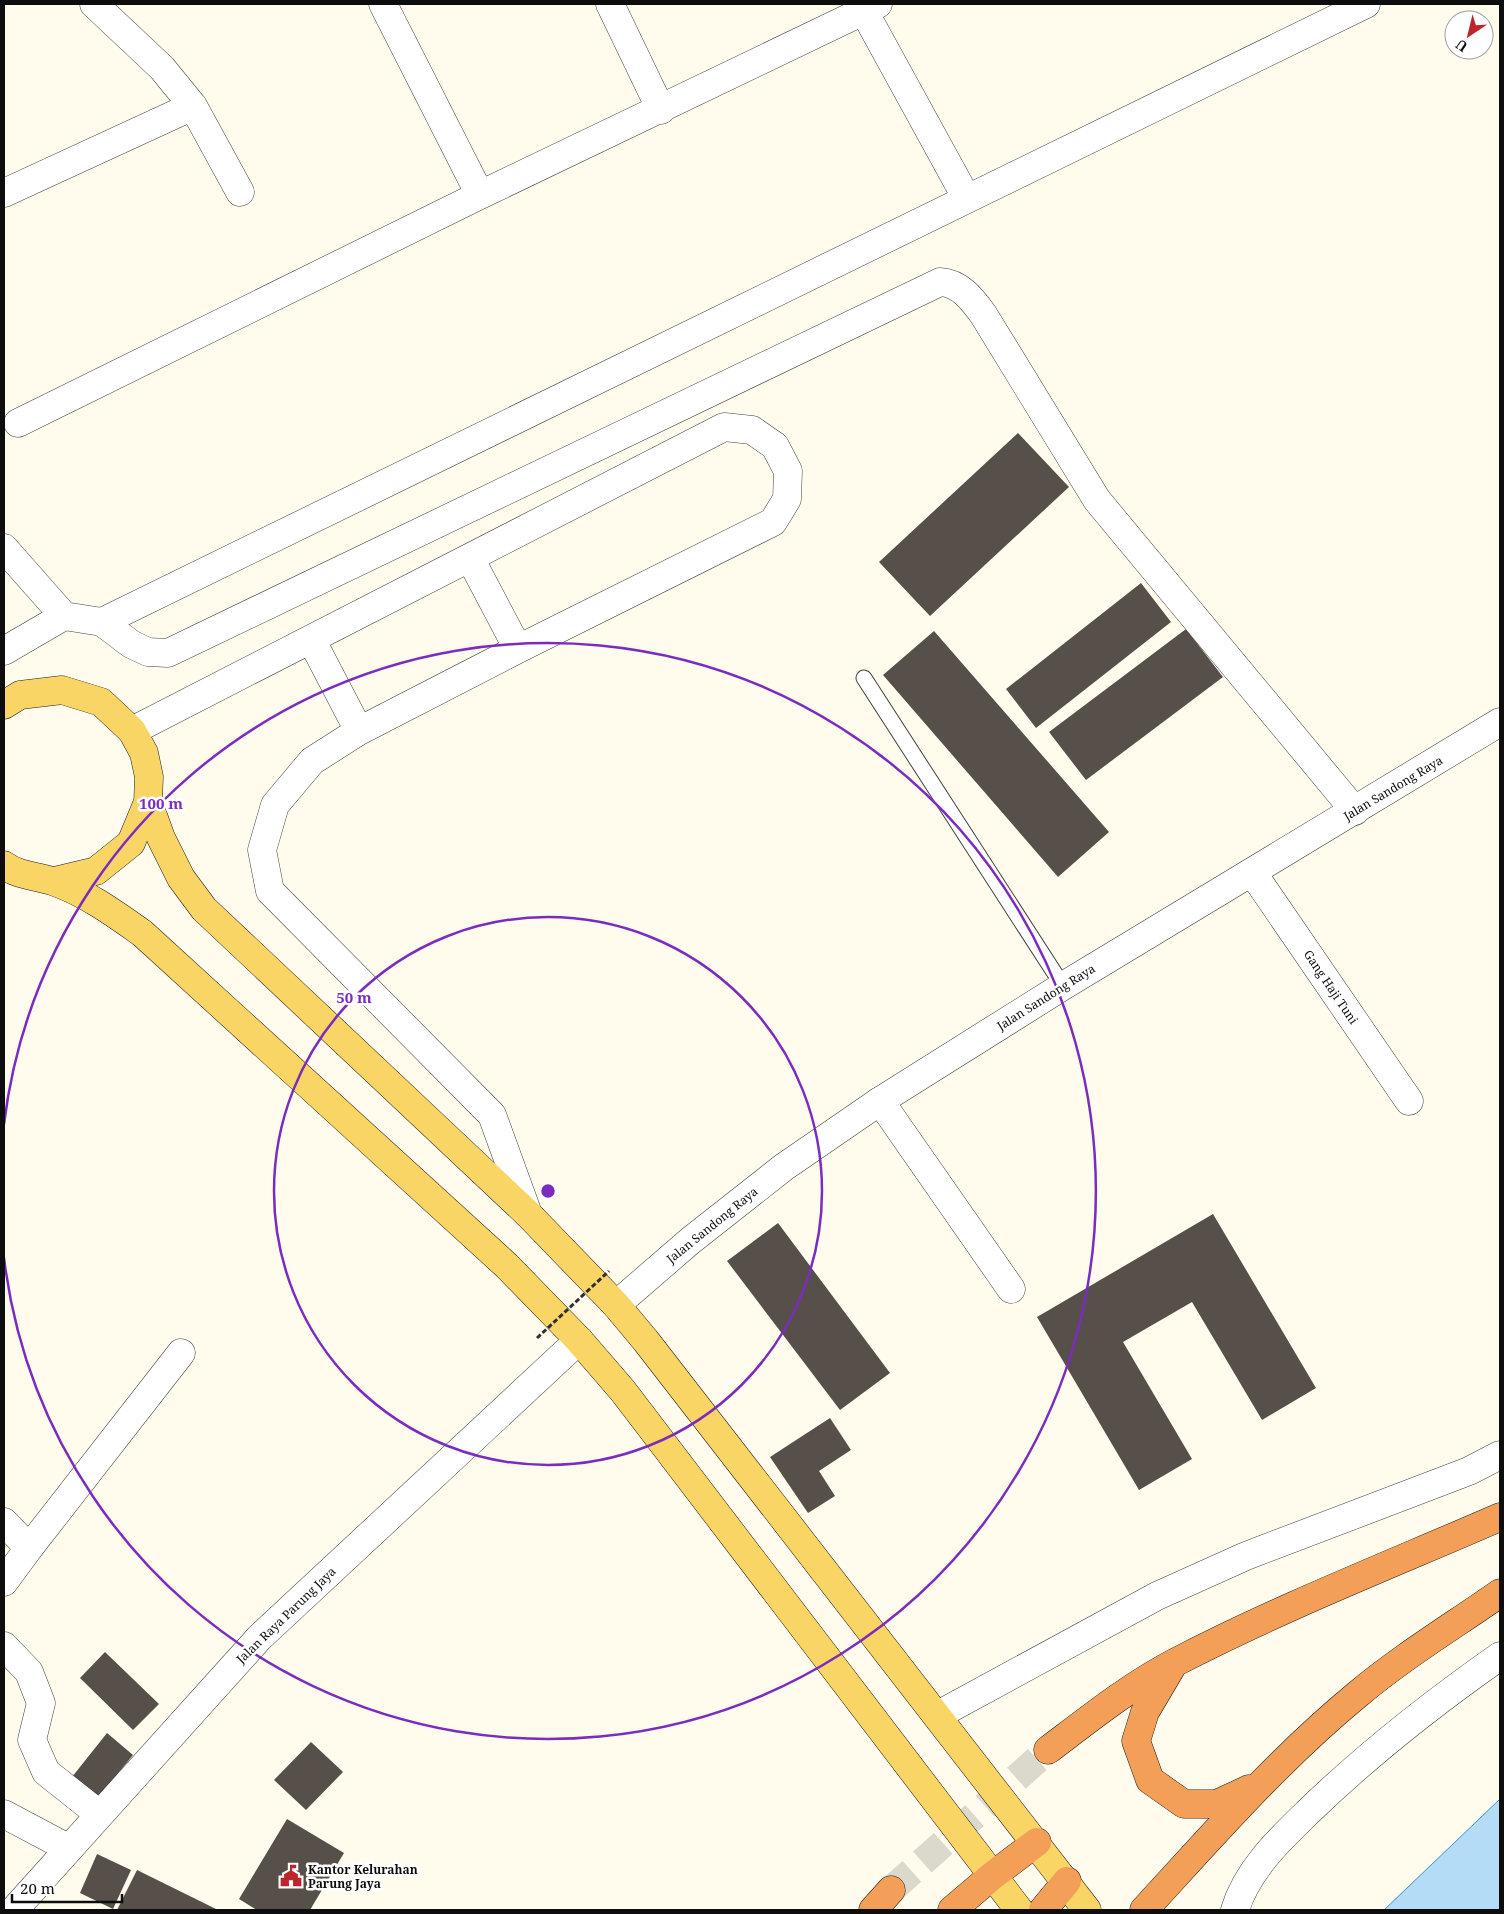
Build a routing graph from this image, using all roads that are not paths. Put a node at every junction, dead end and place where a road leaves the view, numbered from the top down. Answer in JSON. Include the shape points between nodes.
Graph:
{"nodes":[{"id":1,"x":94,"y":4,"type":"edge"},
{"id":2,"x":383,"y":4,"type":"edge"},
{"id":3,"x":610,"y":4,"type":"edge"},
{"id":4,"x":1366,"y":4,"type":"edge"},
{"id":5,"x":867,"y":6,"type":"edge"},
{"id":6,"x":193,"y":106,"type":"junction"},
{"id":7,"x":660,"y":110,"type":"junction"},
{"id":8,"x":240,"y":192,"type":"dead end"},
{"id":9,"x":4,"y":193,"type":"edge"},
{"id":10,"x":480,"y":195,"type":"junction"},
{"id":11,"x":967,"y":200,"type":"junction"},
{"id":12,"x":18,"y":423,"type":"dead end"},
{"id":13,"x":4,"y":548,"type":"edge"},
{"id":14,"x":470,"y":558,"type":"junction"},
{"id":15,"x":64,"y":616,"type":"junction"},
{"id":16,"x":102,"y":622,"type":"junction"},
{"id":17,"x":311,"y":639,"type":"junction"},
{"id":18,"x":518,"y":649,"type":"junction"},
{"id":19,"x":4,"y":651,"type":"edge"},
{"id":20,"x":864,"y":678,"type":"dead end"},
{"id":21,"x":4,"y":705,"type":"edge"},
{"id":22,"x":1500,"y":722,"type":"edge"},
{"id":23,"x":132,"y":731,"type":"junction"},
{"id":24,"x":359,"y":731,"type":"junction"},
{"id":25,"x":148,"y":802,"type":"junction"},
{"id":26,"x":1355,"y":811,"type":"junction"},
{"id":27,"x":7,"y":870,"type":"edge"},
{"id":28,"x":1252,"y":872,"type":"junction"},
{"id":29,"x":54,"y":881,"type":"junction"},
{"id":30,"x":1063,"y":986,"type":"junction"},
{"id":31,"x":880,"y":1101,"type":"junction"},
{"id":32,"x":1409,"y":1101,"type":"dead end"},
{"id":33,"x":528,"y":1214,"type":"junction"},
{"id":34,"x":1011,"y":1289,"type":"dead end"},
{"id":35,"x":616,"y":1305,"type":"junction"},
{"id":36,"x":579,"y":1340,"type":"junction"},
{"id":37,"x":181,"y":1353,"type":"dead end"},
{"id":38,"x":1500,"y":1455,"type":"edge"},
{"id":39,"x":1500,"y":1517,"type":"edge"},
{"id":40,"x":4,"y":1522,"type":"edge"},
{"id":41,"x":30,"y":1548,"type":"junction"},
{"id":42,"x":4,"y":1582,"type":"edge"},
{"id":43,"x":1500,"y":1593,"type":"edge"},
{"id":44,"x":4,"y":1646,"type":"edge"},
{"id":45,"x":1500,"y":1656,"type":"edge"},
{"id":46,"x":1174,"y":1663,"type":"junction"},
{"id":47,"x":938,"y":1715,"type":"junction"},
{"id":48,"x":1048,"y":1750,"type":"tunnel mouth"},
{"id":49,"x":1260,"y":1784,"type":"junction"},
{"id":50,"x":4,"y":1814,"type":"edge"},
{"id":51,"x":100,"y":1814,"type":"junction"},
{"id":52,"x":1037,"y":1842,"type":"junction"},
{"id":53,"x":68,"y":1848,"type":"junction"},
{"id":54,"x":992,"y":1876,"type":"junction"},
{"id":55,"x":1067,"y":1881,"type":"junction"},
{"id":56,"x":891,"y":1890,"type":"tunnel mouth"},
{"id":57,"x":16,"y":1910,"type":"edge"},
{"id":58,"x":873,"y":1910,"type":"edge"},
{"id":59,"x":952,"y":1910,"type":"edge"},
{"id":60,"x":1019,"y":1910,"type":"edge"},
{"id":61,"x":1043,"y":1910,"type":"edge"},
{"id":62,"x":1087,"y":1910,"type":"edge"},
{"id":63,"x":1144,"y":1910,"type":"edge"},
{"id":64,"x":1235,"y":1910,"type":"edge"}],
"edges":[{"from":1,"to":6,"type":"street","via":[[162,68]]},
{"from":2,"to":10,"type":"street"},
{"from":3,"to":7,"type":"street"},
{"from":4,"to":11,"type":"street"},
{"from":5,"to":7,"type":"street"},
{"from":5,"to":11,"type":"street"},
{"from":6,"to":8,"type":"street"},
{"from":6,"to":9,"type":"street"},
{"from":7,"to":10,"type":"street"},
{"from":10,"to":12,"type":"street"},
{"from":11,"to":16,"type":"street"},
{"from":13,"to":15,"type":"street"},
{"from":14,"to":17,"type":"street"},
{"from":14,"to":18,"type":"street"},
{"from":14,"to":18,"type":"street","via":[[724,427],[752,430],[775,446],[788,471],[787,499],[772,522]]},
{"from":15,"to":16,"type":"street"},
{"from":15,"to":19,"type":"street"},
{"from":16,"to":26,"type":"street","via":[[131,644],[148,652],[168,653],[931,286],[950,282],[969,295],[982,314],[1097,500]]},
{"from":17,"to":23,"type":"street"},
{"from":17,"to":24,"type":"street"},
{"from":18,"to":24,"type":"street"},
{"from":20,"to":30,"type":"lane"},
{"from":21,"to":23,"type":"main road","via":[[20,695],[62,690],[102,702]]},
{"from":22,"to":26,"type":"street","name":"Jalan Sandong Raya"},
{"from":23,"to":25,"type":"main road","via":[[144,753],[149,777]]},
{"from":24,"to":33,"type":"street","via":[[312,761],[275,805],[262,850],[270,891],[492,1115]]},
{"from":25,"to":29,"type":"main road","via":[[131,843],[96,871]]},
{"from":25,"to":33,"type":"main road","via":[[181,878],[204,909]]},
{"from":26,"to":28,"type":"street","name":"Jalan Sandong Raya"},
{"from":27,"to":29,"type":"main road"},
{"from":28,"to":30,"type":"street","name":"Jalan Sandong Raya"},
{"from":28,"to":32,"type":"street","name":"Gang Haji Tuni"},
{"from":29,"to":36,"type":"main road","via":[[142,933],[507,1266]]},
{"from":30,"to":31,"type":"street","name":"Jalan Sandong Raya"},
{"from":31,"to":34,"type":"street"},
{"from":31,"to":35,"type":"street","name":"Jalan Sandong Raya","via":[[784,1167]]},
{"from":33,"to":35,"type":"main road"},
{"from":35,"to":47,"type":"main road"},
{"from":36,"to":51,"type":"street","name":"Jalan Raya Parung Jaya","via":[[259,1638]]},
{"from":36,"to":54,"type":"main road","via":[[623,1390]]},
{"from":37,"to":41,"type":"street"},
{"from":38,"to":47,"type":"street","via":[[1469,1471],[1246,1556],[1157,1596]]},
{"from":39,"to":46,"type":"highway"},
{"from":40,"to":41,"type":"street"},
{"from":41,"to":42,"type":"street"},
{"from":43,"to":49,"type":"highway","via":[[1359,1694]]},
{"from":44,"to":51,"type":"street","via":[[29,1672],[42,1702],[32,1740],[46,1772]]},
{"from":45,"to":64,"type":"street","via":[[1432,1704],[1335,1786],[1284,1835],[1258,1866]]},
{"from":46,"to":48,"type":"highway","via":[[1112,1702]]},
{"from":46,"to":49,"type":"highway","via":[[1145,1712],[1136,1741],[1150,1780],[1184,1804],[1217,1804]]},
{"from":47,"to":52,"type":"main road"},
{"from":49,"to":63,"type":"highway"},
{"from":50,"to":53,"type":"street"},
{"from":51,"to":53,"type":"street","name":"Jalan Raya Parung Jaya"},
{"from":52,"to":54,"type":"highway"},
{"from":52,"to":55,"type":"main road"},
{"from":53,"to":57,"type":"street","name":"Jalan Raya Parung Jaya"},
{"from":54,"to":59,"type":"highway"},
{"from":54,"to":60,"type":"main road"},
{"from":55,"to":61,"type":"highway"},
{"from":55,"to":62,"type":"main road"},
{"from":56,"to":58,"type":"highway"}]}
